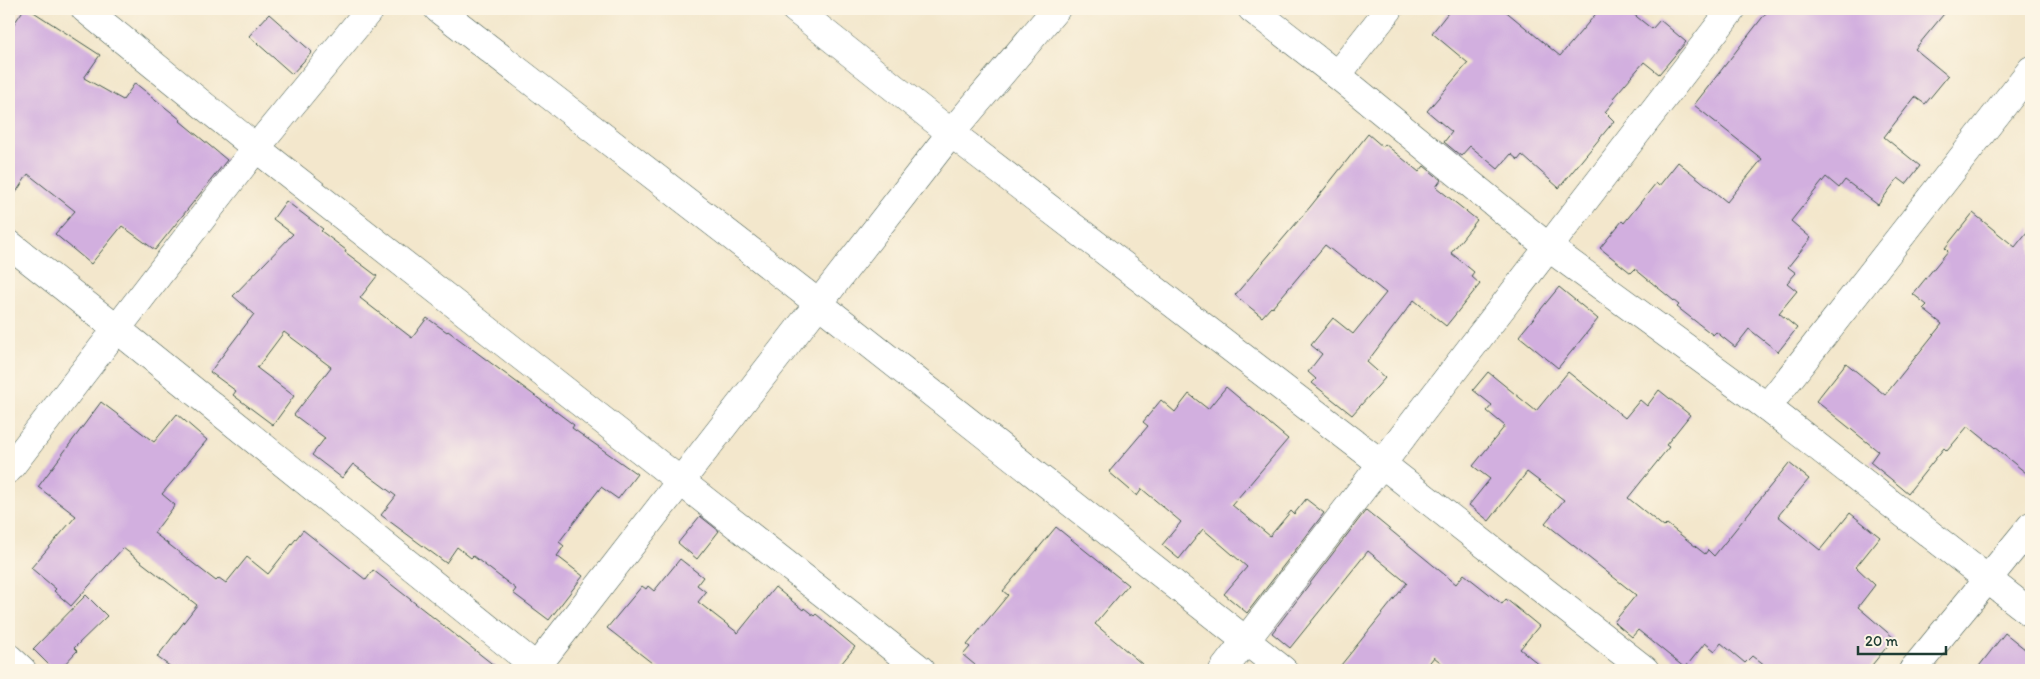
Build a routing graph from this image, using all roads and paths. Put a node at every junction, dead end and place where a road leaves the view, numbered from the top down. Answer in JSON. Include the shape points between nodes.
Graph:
{"nodes":[{"id":1,"x":85,"y":9,"type":"edge"},
{"id":2,"x":370,"y":9,"type":"edge"},
{"id":3,"x":438,"y":9,"type":"edge"},
{"id":4,"x":795,"y":9,"type":"edge"},
{"id":5,"x":1056,"y":9,"type":"edge"},
{"id":6,"x":1252,"y":9,"type":"edge"},
{"id":7,"x":1389,"y":9,"type":"edge"},
{"id":8,"x":1732,"y":9,"type":"edge"},
{"id":9,"x":2031,"y":70,"type":"edge"},
{"id":10,"x":1337,"y":75,"type":"junction"},
{"id":11,"x":951,"y":133,"type":"junction"},
{"id":12,"x":256,"y":148,"type":"junction"},
{"id":13,"x":9,"y":244,"type":"edge"},
{"id":14,"x":1548,"y":247,"type":"junction"},
{"id":15,"x":818,"y":303,"type":"junction"},
{"id":16,"x":117,"y":329,"type":"junction"},
{"id":17,"x":1767,"y":407,"type":"junction"},
{"id":18,"x":1382,"y":464,"type":"junction"},
{"id":19,"x":9,"y":469,"type":"edge"},
{"id":20,"x":680,"y":481,"type":"junction"},
{"id":21,"x":2031,"y":526,"type":"edge"},
{"id":22,"x":1988,"y":579,"type":"junction"},
{"id":23,"x":2031,"y":613,"type":"edge"},
{"id":24,"x":1246,"y":641,"type":"junction"},
{"id":25,"x":9,"y":658,"type":"edge"},
{"id":26,"x":536,"y":669,"type":"edge"},
{"id":27,"x":22,"y":670,"type":"edge"},
{"id":28,"x":921,"y":670,"type":"edge"},
{"id":29,"x":1223,"y":670,"type":"edge"},
{"id":30,"x":1283,"y":670,"type":"edge"},
{"id":31,"x":1645,"y":670,"type":"edge"},
{"id":32,"x":1913,"y":670,"type":"edge"}],
"edges":[{"from":1,"to":12,"type":"street"},
{"from":2,"to":12,"type":"street"},
{"from":3,"to":15,"type":"street"},
{"from":4,"to":11,"type":"street"},
{"from":5,"to":11,"type":"street"},
{"from":6,"to":10,"type":"street"},
{"from":7,"to":10,"type":"street"},
{"from":8,"to":14,"type":"street"},
{"from":9,"to":17,"type":"street"},
{"from":10,"to":14,"type":"street"},
{"from":11,"to":15,"type":"street"},
{"from":11,"to":18,"type":"street"},
{"from":12,"to":16,"type":"street"},
{"from":12,"to":20,"type":"street"},
{"from":13,"to":16,"type":"street"},
{"from":14,"to":17,"type":"street"},
{"from":14,"to":18,"type":"street"},
{"from":15,"to":20,"type":"street"},
{"from":15,"to":24,"type":"street"},
{"from":16,"to":19,"type":"street"},
{"from":16,"to":26,"type":"street"},
{"from":17,"to":22,"type":"street"},
{"from":18,"to":24,"type":"street"},
{"from":18,"to":31,"type":"street"},
{"from":20,"to":26,"type":"street"},
{"from":20,"to":28,"type":"street"},
{"from":21,"to":22,"type":"street"},
{"from":22,"to":23,"type":"street"},
{"from":22,"to":32,"type":"street"},
{"from":24,"to":29,"type":"street"},
{"from":24,"to":30,"type":"street"},
{"from":25,"to":27,"type":"street"}]}
